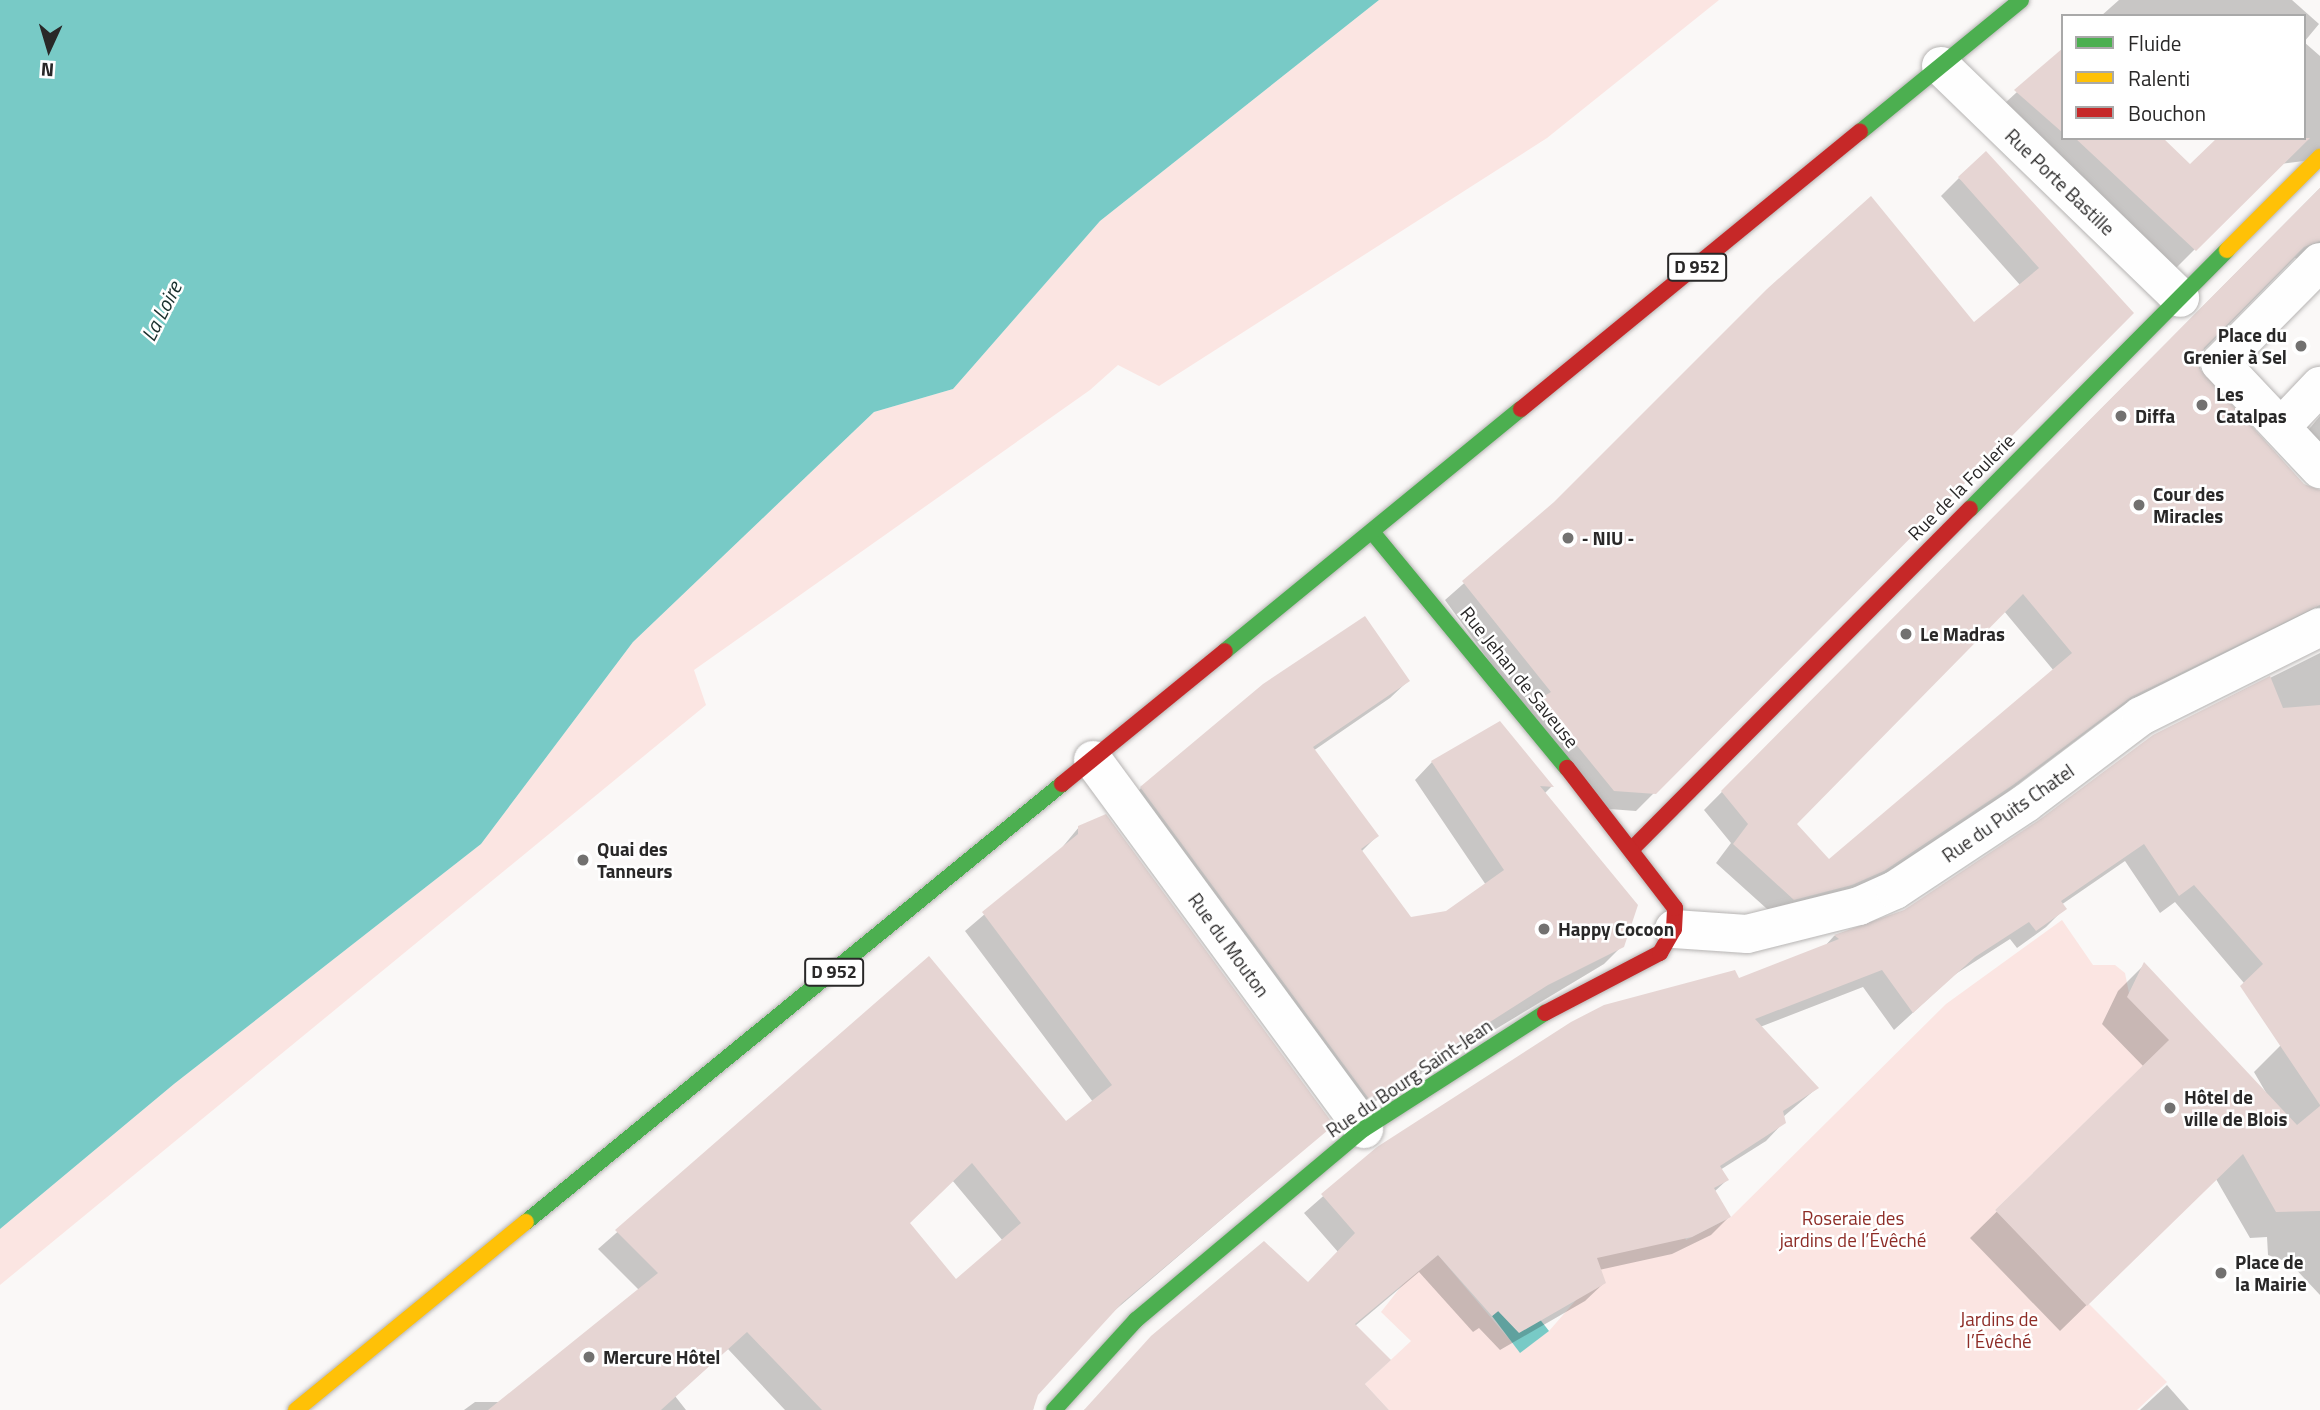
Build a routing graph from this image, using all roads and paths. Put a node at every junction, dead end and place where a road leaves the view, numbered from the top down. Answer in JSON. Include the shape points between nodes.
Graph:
{"nodes":[{"id":1,"x":2021,"y":0,"type":"edge"},
{"id":2,"x":1941,"y":66,"type":"junction"},
{"id":3,"x":2320,"y":157,"type":"edge"},
{"id":4,"x":2320,"y":262,"type":"edge"},
{"id":5,"x":2180,"y":298,"type":"junction"},
{"id":6,"x":2320,"y":386,"type":"edge"},
{"id":7,"x":2281,"y":427,"type":"junction"},
{"id":8,"x":2320,"y":469,"type":"edge"},
{"id":9,"x":1373,"y":533,"type":"junction"},
{"id":10,"x":2320,"y":626,"type":"edge"},
{"id":11,"x":1093,"y":760,"type":"junction"},
{"id":12,"x":1633,"y":848,"type":"junction"},
{"id":13,"x":1674,"y":929,"type":"junction"},
{"id":14,"x":1364,"y":1129,"type":"junction"},
{"id":15,"x":296,"y":1410,"type":"edge"},
{"id":16,"x":1054,"y":1410,"type":"edge"}],
"edges":[{"from":1,"to":2,"type":"street","number":"D 952"},
{"from":2,"to":5,"type":"street","name":"Rue Porte Bastille"},
{"from":2,"to":9,"type":"street","number":"D 952"},
{"from":3,"to":5,"type":"street","name":"Rue de la Foulerie"},
{"from":4,"to":7,"type":"street","via":[[2220,363]]},
{"from":5,"to":12,"type":"street","name":"Rue de la Foulerie"},
{"from":6,"to":7,"type":"street"},
{"from":7,"to":8,"type":"street"},
{"from":9,"to":11,"type":"street","number":"D 952"},
{"from":9,"to":12,"type":"street","name":"Rue Jehan de Saveuse"},
{"from":10,"to":13,"type":"street","name":"Rue du Puits Chatel","via":[[2141,716],[2026,803],[1895,890],[1859,906],[1747,934]]},
{"from":11,"to":14,"type":"street","name":"Rue du Mouton"},
{"from":11,"to":15,"type":"street","number":"D 952"},
{"from":12,"to":13,"type":"street","via":[[1675,908]]},
{"from":13,"to":14,"type":"street","name":"Rue du Bourg Saint-Jean","via":[[1660,953],[1560,1003]]},
{"from":14,"to":16,"type":"street","name":"Rue du Bourg Saint-Jean","via":[[1136,1320]]}]}
